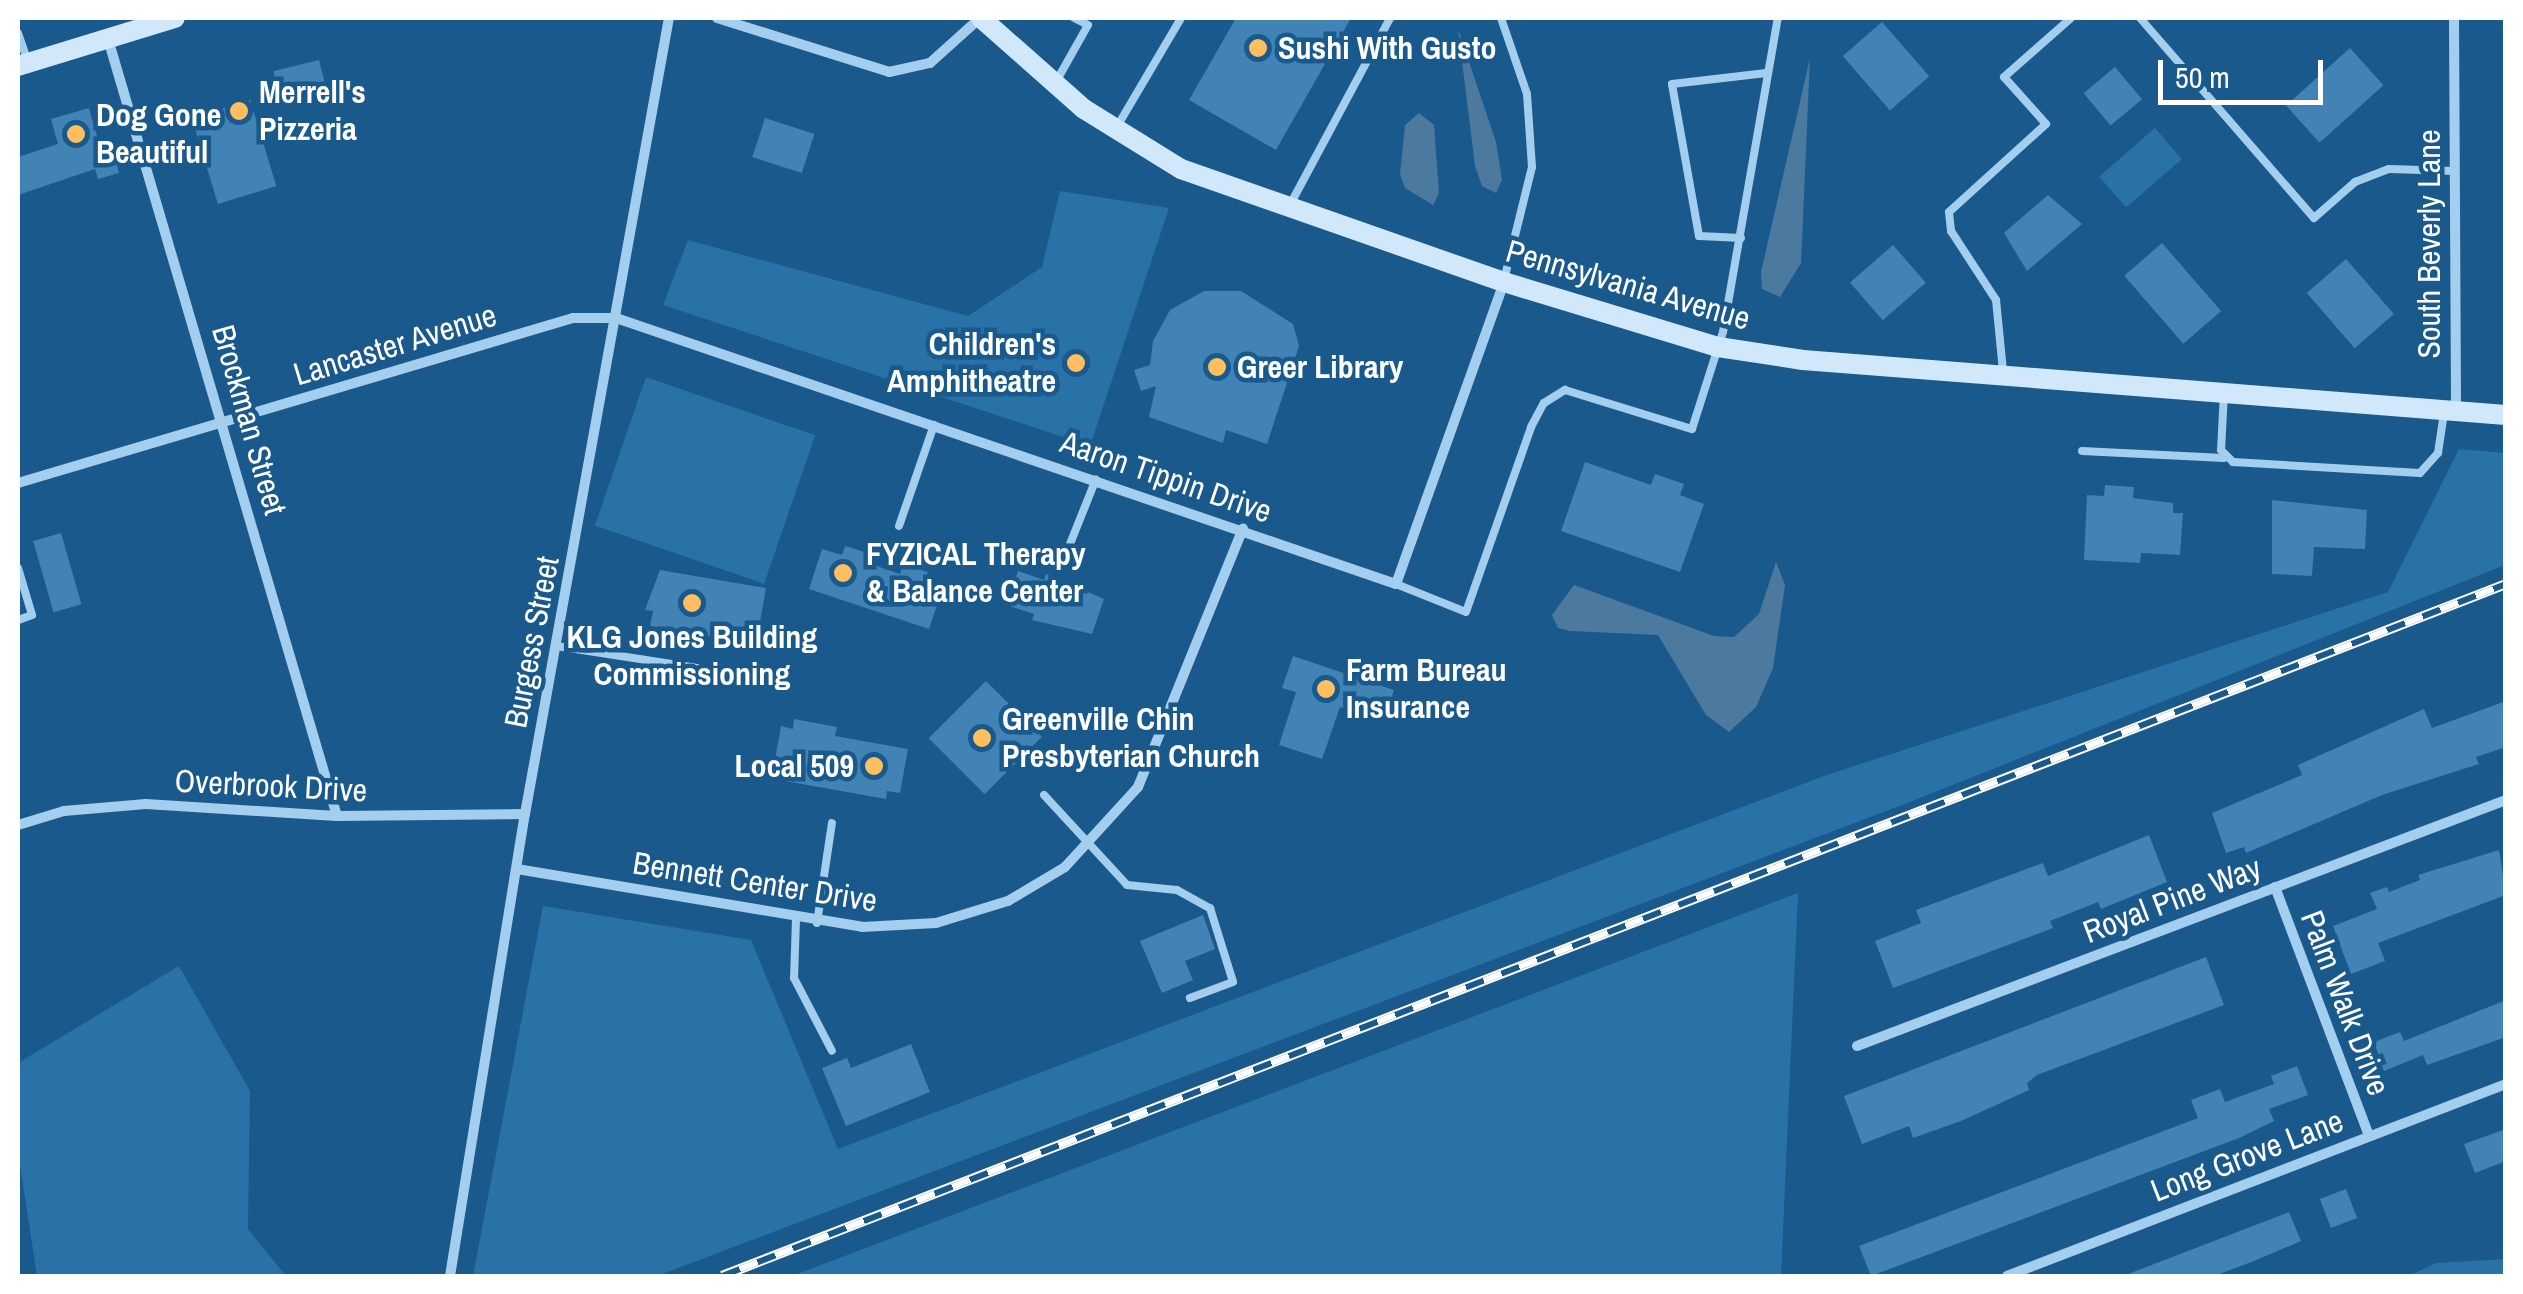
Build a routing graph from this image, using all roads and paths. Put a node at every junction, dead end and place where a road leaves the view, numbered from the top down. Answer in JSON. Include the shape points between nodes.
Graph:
{"nodes":[{"id":1,"x":175,"y":18,"type":"edge"},
{"id":2,"x":669,"y":18,"type":"edge"},
{"id":3,"x":718,"y":18,"type":"edge"},
{"id":4,"x":980,"y":18,"type":"edge"},
{"id":5,"x":1074,"y":18,"type":"edge"},
{"id":6,"x":1181,"y":18,"type":"edge"},
{"id":7,"x":1390,"y":18,"type":"edge"},
{"id":8,"x":1501,"y":18,"type":"edge"},
{"id":9,"x":1778,"y":18,"type":"edge"},
{"id":10,"x":2070,"y":18,"type":"edge"},
{"id":11,"x":2140,"y":18,"type":"edge"},
{"id":12,"x":2454,"y":18,"type":"edge"},
{"id":13,"x":1090,"y":22,"type":"edge"},
{"id":14,"x":18,"y":33,"type":"edge"},
{"id":15,"x":108,"y":39,"type":"junction"},
{"id":16,"x":23,"y":65,"type":"edge"},
{"id":17,"x":1766,"y":73,"type":"junction"},
{"id":18,"x":1055,"y":84,"type":"junction"},
{"id":19,"x":1115,"y":129,"type":"junction"},
{"id":20,"x":2454,"y":171,"type":"junction"},
{"id":21,"x":1289,"y":206,"type":"junction"},
{"id":22,"x":1740,"y":238,"type":"junction"},
{"id":23,"x":1504,"y":282,"type":"junction"},
{"id":24,"x":616,"y":318,"type":"junction"},
{"id":25,"x":1718,"y":347,"type":"junction"},
{"id":26,"x":2003,"y":376,"type":"junction"},
{"id":27,"x":2224,"y":393,"type":"junction"},
{"id":28,"x":2450,"y":411,"type":"junction"},
{"id":29,"x":2506,"y":414,"type":"edge"},
{"id":30,"x":224,"y":422,"type":"junction"},
{"id":31,"x":934,"y":425,"type":"junction"},
{"id":32,"x":2082,"y":452,"type":"dead end"},
{"id":33,"x":2224,"y":458,"type":"junction"},
{"id":34,"x":1096,"y":479,"type":"junction"},
{"id":35,"x":18,"y":483,"type":"edge"},
{"id":36,"x":899,"y":526,"type":"dead end"},
{"id":37,"x":1243,"y":528,"type":"junction"},
{"id":38,"x":1068,"y":549,"type":"dead end"},
{"id":39,"x":18,"y":568,"type":"edge"},
{"id":40,"x":1396,"y":584,"type":"junction"},
{"id":41,"x":18,"y":620,"type":"edge"},
{"id":42,"x":556,"y":646,"type":"junction"},
{"id":43,"x":732,"y":673,"type":"dead end"},
{"id":44,"x":1044,"y":796,"type":"dead end"},
{"id":45,"x":2506,"y":800,"type":"edge"},
{"id":46,"x":525,"y":814,"type":"junction"},
{"id":47,"x":338,"y":816,"type":"junction"},
{"id":48,"x":832,"y":823,"type":"dead end"},
{"id":49,"x":18,"y":825,"type":"edge"},
{"id":50,"x":1091,"y":844,"type":"junction"},
{"id":51,"x":516,"y":869,"type":"junction"},
{"id":52,"x":2275,"y":888,"type":"junction"},
{"id":53,"x":796,"y":919,"type":"junction"},
{"id":54,"x":817,"y":922,"type":"junction"},
{"id":55,"x":1190,"y":998,"type":"dead end"},
{"id":56,"x":1857,"y":1046,"type":"dead end"},
{"id":57,"x":832,"y":1051,"type":"dead end"},
{"id":58,"x":2506,"y":1084,"type":"edge"},
{"id":59,"x":2369,"y":1136,"type":"junction"},
{"id":60,"x":450,"y":1276,"type":"edge"},
{"id":61,"x":2007,"y":1276,"type":"edge"}],
"edges":[{"from":1,"to":15,"type":"street"},
{"from":2,"to":24,"type":"street","name":"Burgess Street"},
{"from":3,"to":4,"type":"street","via":[[890,72],[930,62]]},
{"from":4,"to":18,"type":"street","name":"Pennsylvania Avenue"},
{"from":5,"to":13,"type":"lane"},
{"from":6,"to":19,"type":"lane"},
{"from":7,"to":21,"type":"lane"},
{"from":8,"to":23,"type":"lane","via":[[1526,94],[1532,167]]},
{"from":9,"to":17,"type":"lane"},
{"from":10,"to":26,"type":"lane","via":[[2004,77],[2046,124],[1948,212],[1951,231],[1996,300]]},
{"from":11,"to":20,"type":"lane","via":[[2314,218],[2355,182],[2389,169]]},
{"from":12,"to":20,"type":"street","name":"South Beverly Lane"},
{"from":13,"to":18,"type":"lane"},
{"from":14,"to":16,"type":"lane"},
{"from":15,"to":16,"type":"street"},
{"from":15,"to":30,"type":"street","name":"Brockman Street"},
{"from":17,"to":22,"type":"lane"},
{"from":17,"to":22,"type":"lane","via":[[1672,84],[1699,236]]},
{"from":18,"to":19,"type":"street","name":"Pennsylvania Avenue"},
{"from":19,"to":21,"type":"street","name":"Pennsylvania Avenue","via":[[1181,168]]},
{"from":20,"to":28,"type":"street","name":"South Beverly Lane"},
{"from":21,"to":23,"type":"street","name":"Pennsylvania Avenue"},
{"from":22,"to":25,"type":"lane"},
{"from":23,"to":25,"type":"street","name":"Pennsylvania Avenue"},
{"from":23,"to":40,"type":"street"},
{"from":24,"to":30,"type":"street","name":"Lancaster Avenue","via":[[573,318]]},
{"from":24,"to":31,"type":"street","name":"Aaron Tippin Drive"},
{"from":24,"to":42,"type":"street","name":"Burgess Street"},
{"from":25,"to":26,"type":"street","name":"Pennsylvania Avenue"},
{"from":25,"to":40,"type":"lane","via":[[1692,430],[1584,391],[1566,390],[1544,403],[1466,612]]},
{"from":26,"to":27,"type":"street","name":"Pennsylvania Avenue"},
{"from":27,"to":28,"type":"street","name":"Pennsylvania Avenue"},
{"from":27,"to":33,"type":"lane"},
{"from":28,"to":29,"type":"street","name":"Pennsylvania Avenue"},
{"from":28,"to":33,"type":"lane","via":[[2438,453],[2420,473]]},
{"from":30,"to":35,"type":"street","name":"Lancaster Avenue"},
{"from":30,"to":47,"type":"street","name":"Brockman Street"},
{"from":31,"to":34,"type":"street","name":"Aaron Tippin Drive"},
{"from":31,"to":36,"type":"lane"},
{"from":32,"to":33,"type":"lane"},
{"from":34,"to":37,"type":"street","name":"Aaron Tippin Drive"},
{"from":34,"to":38,"type":"lane"},
{"from":37,"to":40,"type":"street","name":"Aaron Tippin Drive"},
{"from":37,"to":50,"type":"street","name":"Bennett Center Drive","via":[[1158,749],[1138,787]]},
{"from":39,"to":41,"type":"lane","via":[[32,615]]},
{"from":42,"to":43,"type":"lane"},
{"from":42,"to":46,"type":"street","name":"Burgess Street"},
{"from":44,"to":50,"type":"lane"},
{"from":45,"to":52,"type":"street","name":"Royal Pine Way"},
{"from":46,"to":47,"type":"street","name":"Overbrook Drive"},
{"from":46,"to":51,"type":"street","name":"Burgess Street"},
{"from":47,"to":49,"type":"street","name":"Overbrook Drive","via":[[146,804],[64,811]]},
{"from":48,"to":54,"type":"lane"},
{"from":50,"to":54,"type":"street","name":"Bennett Center Drive","via":[[1046,880],[974,914],[898,928]]},
{"from":50,"to":55,"type":"lane","via":[[1126,885],[1176,890],[1210,908],[1233,982]]},
{"from":51,"to":53,"type":"street","name":"Bennett Center Drive"},
{"from":51,"to":60,"type":"street","name":"Burgess Street"},
{"from":52,"to":56,"type":"street","name":"Royal Pine Way"},
{"from":52,"to":59,"type":"street","name":"Palm Walk Drive"},
{"from":53,"to":54,"type":"street","name":"Bennett Center Drive"},
{"from":53,"to":57,"type":"lane","via":[[794,978]]},
{"from":58,"to":59,"type":"street","name":"Long Grove Lane"},
{"from":59,"to":61,"type":"street","name":"Long Grove Lane"}]}
